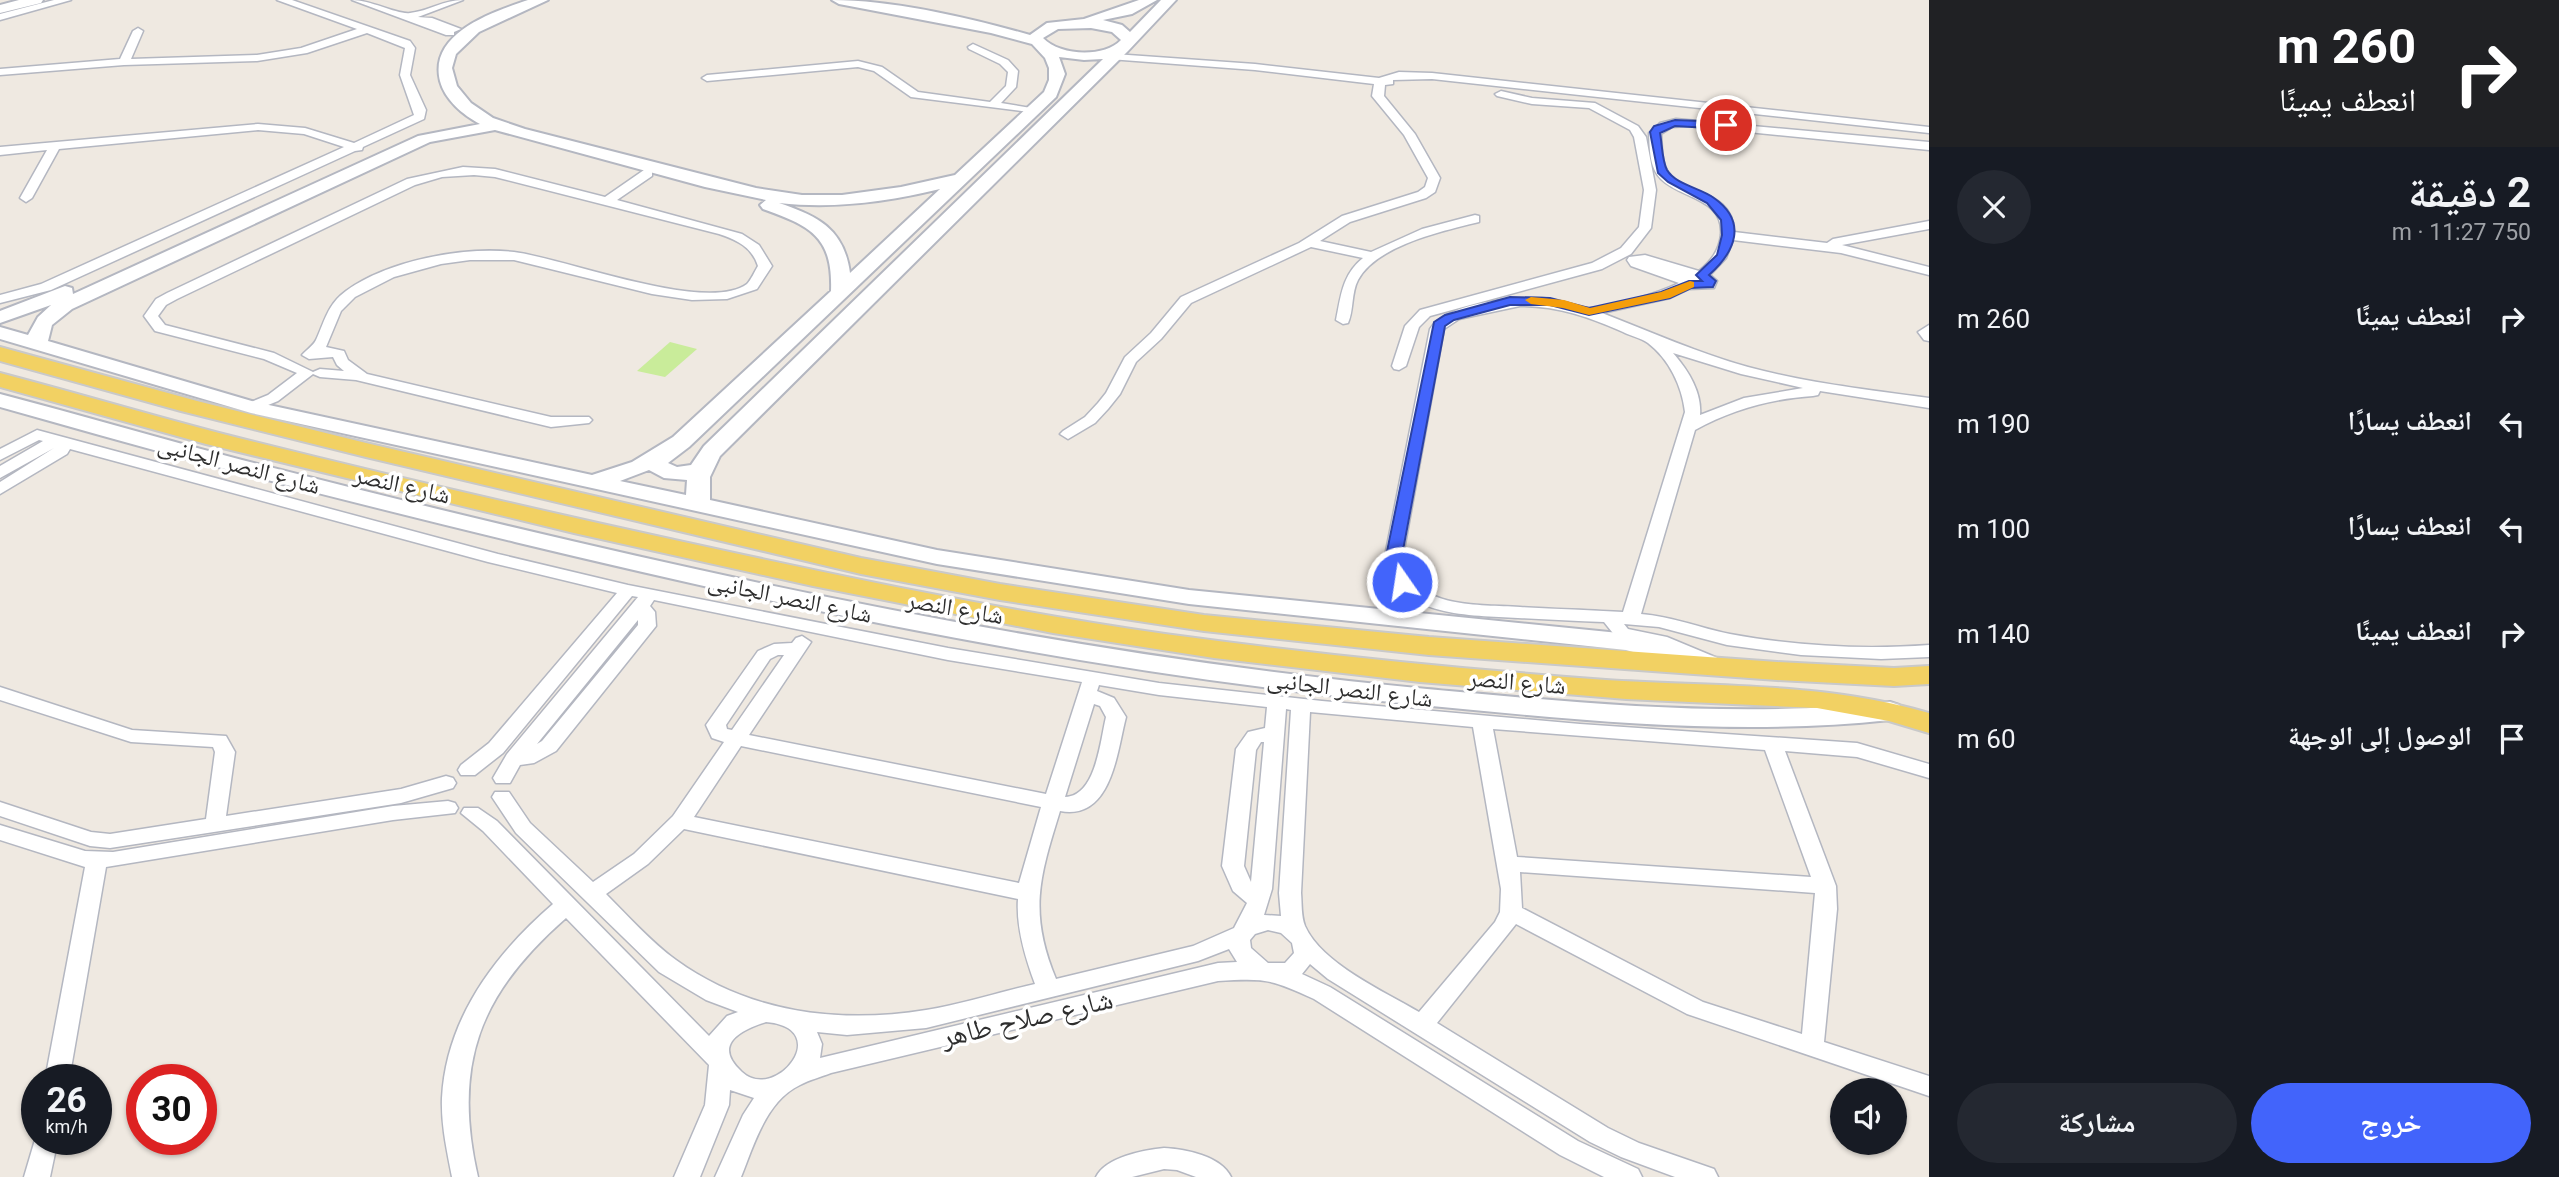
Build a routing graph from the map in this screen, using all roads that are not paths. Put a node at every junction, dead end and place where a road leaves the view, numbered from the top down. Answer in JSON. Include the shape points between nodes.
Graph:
{"nodes":[{"id":1,"x":36,"y":0,"type":"edge"},
{"id":2,"x":66,"y":0,"type":"edge"},
{"id":3,"x":282,"y":0,"type":"edge"},
{"id":4,"x":357,"y":0,"type":"edge"},
{"id":5,"x":458,"y":0,"type":"edge"},
{"id":6,"x":523,"y":0,"type":"edge"},
{"id":7,"x":541,"y":0,"type":"edge"},
{"id":8,"x":839,"y":0,"type":"edge"},
{"id":9,"x":874,"y":0,"type":"edge"},
{"id":10,"x":1150,"y":0,"type":"edge"},
{"id":11,"x":1169,"y":0,"type":"edge"},
{"id":12,"x":0,"y":9,"type":"edge"},
{"id":13,"x":431,"y":9,"type":"junction"},
{"id":14,"x":387,"y":10,"type":"junction"},
{"id":15,"x":0,"y":17,"type":"edge"},
{"id":16,"x":413,"y":19,"type":"junction"},
{"id":17,"x":1067,"y":23,"type":"junction"},
{"id":18,"x":368,"y":29,"type":"junction"},
{"id":19,"x":453,"y":31,"type":"junction"},
{"id":20,"x":138,"y":32,"type":"dead end"},
{"id":21,"x":1039,"y":43,"type":"junction"},
{"id":22,"x":973,"y":47,"type":"dead end"},
{"id":23,"x":1122,"y":49,"type":"junction"},
{"id":24,"x":429,"y":56,"type":"dead end"},
{"id":25,"x":124,"y":62,"type":"junction"},
{"id":26,"x":0,"y":72,"type":"edge"},
{"id":27,"x":707,"y":78,"type":"dead end"},
{"id":28,"x":1380,"y":81,"type":"junction"},
{"id":29,"x":433,"y":87,"type":"dead end"},
{"id":30,"x":992,"y":106,"type":"junction"},
{"id":31,"x":457,"y":107,"type":"junction"},
{"id":32,"x":1033,"y":111,"type":"junction"},
{"id":33,"x":489,"y":126,"type":"junction"},
{"id":34,"x":439,"y":129,"type":"junction"},
{"id":35,"x":1929,"y":130,"type":"edge"},
{"id":36,"x":1929,"y":146,"type":"edge"},
{"id":37,"x":54,"y":148,"type":"junction"},
{"id":38,"x":358,"y":148,"type":"junction"},
{"id":39,"x":0,"y":151,"type":"edge"},
{"id":40,"x":648,"y":173,"type":"junction"},
{"id":41,"x":960,"y":180,"type":"junction"},
{"id":42,"x":26,"y":198,"type":"dead end"},
{"id":43,"x":608,"y":201,"type":"junction"},
{"id":44,"x":1475,"y":219,"type":"dead end"},
{"id":45,"x":1929,"y":225,"type":"edge"},
{"id":46,"x":1728,"y":235,"type":"junction"},
{"id":47,"x":1311,"y":243,"type":"junction"},
{"id":48,"x":1821,"y":245,"type":"junction"},
{"id":49,"x":1376,"y":257,"type":"junction"},
{"id":50,"x":1929,"y":271,"type":"edge"},
{"id":51,"x":840,"y":295,"type":"junction"},
{"id":52,"x":5,"y":310,"type":"edge"},
{"id":53,"x":1589,"y":312,"type":"junction"},
{"id":54,"x":1343,"y":320,"type":"dead end"},
{"id":55,"x":44,"y":322,"type":"junction"},
{"id":56,"x":1929,"y":329,"type":"edge"},
{"id":57,"x":0,"y":333,"type":"edge"},
{"id":58,"x":1929,"y":337,"type":"edge"},
{"id":59,"x":326,"y":339,"type":"junction"},
{"id":60,"x":1651,"y":339,"type":"junction"},
{"id":61,"x":38,"y":345,"type":"junction"},
{"id":62,"x":0,"y":354,"type":"edge"},
{"id":63,"x":338,"y":357,"type":"junction"},
{"id":64,"x":309,"y":366,"type":"junction"},
{"id":65,"x":1399,"y":366,"type":"dead end"},
{"id":66,"x":366,"y":378,"type":"junction"},
{"id":67,"x":0,"y":380,"type":"edge"},
{"id":68,"x":1853,"y":392,"type":"junction"},
{"id":69,"x":0,"y":400,"type":"edge"},
{"id":70,"x":1929,"y":403,"type":"edge"},
{"id":71,"x":251,"y":407,"type":"junction"},
{"id":72,"x":277,"y":412,"type":"junction"},
{"id":73,"x":584,"y":420,"type":"dead end"},
{"id":74,"x":1690,"y":427,"type":"junction"},
{"id":75,"x":1068,"y":434,"type":"dead end"},
{"id":76,"x":64,"y":442,"type":"junction"},
{"id":77,"x":6,"y":459,"type":"edge"},
{"id":78,"x":656,"y":460,"type":"junction"},
{"id":79,"x":699,"y":470,"type":"junction"},
{"id":80,"x":0,"y":473,"type":"edge"},
{"id":81,"x":532,"y":479,"type":"junction"},
{"id":82,"x":592,"y":482,"type":"junction"},
{"id":83,"x":0,"y":489,"type":"edge"},
{"id":84,"x":699,"y":506,"type":"junction"},
{"id":85,"x":628,"y":590,"type":"junction"},
{"id":86,"x":644,"y":601,"type":"junction"},
{"id":87,"x":1579,"y":616,"type":"junction"},
{"id":88,"x":1609,"y":617,"type":"junction"},
{"id":89,"x":1630,"y":619,"type":"junction"},
{"id":90,"x":811,"y":628,"type":"junction"},
{"id":91,"x":595,"y":630,"type":"junction"},
{"id":92,"x":615,"y":635,"type":"junction"},
{"id":93,"x":1554,"y":635,"type":"junction"},
{"id":94,"x":1929,"y":651,"type":"edge"},
{"id":95,"x":1680,"y":665,"type":"junction"},
{"id":96,"x":1723,"y":667,"type":"junction"},
{"id":97,"x":1929,"y":675,"type":"edge"},
{"id":98,"x":1894,"y":677,"type":"junction"},
{"id":99,"x":1089,"y":686,"type":"junction"},
{"id":100,"x":0,"y":693,"type":"edge"},
{"id":101,"x":1277,"y":702,"type":"junction"},
{"id":102,"x":1301,"y":705,"type":"junction"},
{"id":103,"x":1890,"y":711,"type":"junction"},
{"id":104,"x":1482,"y":722,"type":"junction"},
{"id":105,"x":1929,"y":723,"type":"edge"},
{"id":106,"x":1274,"y":733,"type":"junction"},
{"id":107,"x":736,"y":739,"type":"junction"},
{"id":108,"x":1772,"y":743,"type":"junction"},
{"id":109,"x":513,"y":759,"type":"junction"},
{"id":110,"x":1272,"y":765,"type":"junction"},
{"id":111,"x":1297,"y":768,"type":"junction"},
{"id":112,"x":468,"y":770,"type":"junction"},
{"id":113,"x":1929,"y":771,"type":"edge"},
{"id":114,"x":446,"y":783,"type":"junction"},
{"id":115,"x":503,"y":788,"type":"junction"},
{"id":116,"x":1052,"y":804,"type":"junction"},
{"id":117,"x":448,"y":808,"type":"junction"},
{"id":118,"x":0,"y":809,"type":"edge"},
{"id":119,"x":471,"y":813,"type":"junction"},
{"id":120,"x":680,"y":821,"type":"junction"},
{"id":121,"x":215,"y":825,"type":"junction"},
{"id":122,"x":0,"y":832,"type":"edge"},
{"id":123,"x":97,"y":860,"type":"junction"},
{"id":124,"x":1508,"y":864,"type":"junction"},
{"id":125,"x":1825,"y":886,"type":"junction"},
{"id":126,"x":1028,"y":893,"type":"junction"},
{"id":127,"x":591,"y":894,"type":"junction"},
{"id":128,"x":1259,"y":901,"type":"junction"},
{"id":129,"x":567,"y":905,"type":"junction"},
{"id":130,"x":1511,"y":912,"type":"junction"},
{"id":131,"x":1244,"y":931,"type":"junction"},
{"id":132,"x":1301,"y":941,"type":"junction"},
{"id":133,"x":1270,"y":971,"type":"junction"},
{"id":134,"x":1049,"y":990,"type":"junction"},
{"id":135,"x":766,"y":1013,"type":"junction"},
{"id":136,"x":795,"y":1021,"type":"junction"},
{"id":137,"x":1421,"y":1026,"type":"junction"},
{"id":138,"x":1812,"y":1048,"type":"junction"},
{"id":139,"x":718,"y":1063,"type":"junction"},
{"id":140,"x":60,"y":1064,"type":"edge"},
{"id":141,"x":788,"y":1081,"type":"junction"},
{"id":142,"x":1929,"y":1086,"type":"edge"},
{"id":143,"x":1616,"y":1144,"type":"junction"},
{"id":144,"x":42,"y":1155,"type":"edge"},
{"id":145,"x":1597,"y":1171,"type":"edge"},
{"id":146,"x":37,"y":1177,"type":"edge"},
{"id":147,"x":465,"y":1177,"type":"edge"},
{"id":148,"x":687,"y":1177,"type":"edge"},
{"id":149,"x":728,"y":1177,"type":"edge"},
{"id":150,"x":1110,"y":1177,"type":"edge"},
{"id":151,"x":1218,"y":1177,"type":"edge"},
{"id":152,"x":1629,"y":1177,"type":"edge"},
{"id":153,"x":1705,"y":1177,"type":"edge"}],
"edges":[{"from":1,"to":12,"type":"street"},
{"from":2,"to":15,"type":"street"},
{"from":3,"to":18,"type":"street"},
{"from":4,"to":14,"type":"street"},
{"from":5,"to":13,"type":"street"},
{"from":6,"to":19,"type":"street"},
{"from":7,"to":31,"type":"street","via":[[484,23],[448,52],[443,68]]},
{"from":8,"to":21,"type":"street","via":[[993,29]]},
{"from":9,"to":17,"type":"street","via":[[977,19]]},
{"from":10,"to":17,"type":"street","via":[[1127,11]]},
{"from":11,"to":23,"type":"street"},
{"from":13,"to":14,"type":"street"},
{"from":13,"to":16,"type":"street"},
{"from":14,"to":16,"type":"street"},
{"from":16,"to":19,"type":"street"},
{"from":17,"to":21,"type":"street","via":[[1039,33]]},
{"from":17,"to":23,"type":"street","via":[[1124,32]]},
{"from":18,"to":25,"type":"street","via":[[273,56]]},
{"from":18,"to":38,"type":"street","via":[[409,45],[405,75],[421,114]]},
{"from":19,"to":24,"type":"street"},
{"from":20,"to":25,"type":"street"},
{"from":21,"to":23,"type":"street","via":[[1068,55]]},
{"from":21,"to":32,"type":"street","via":[[1056,61],[1058,78],[1051,94]]},
{"from":22,"to":30,"type":"street","via":[[1013,71],[1011,87]]},
{"from":23,"to":28,"type":"street"},
{"from":23,"to":79,"type":"street","via":[[712,450]]},
{"from":25,"to":26,"type":"street"},
{"from":27,"to":30,"type":"street","via":[[858,64],[875,68],[915,95]]},
{"from":28,"to":35,"type":"street","via":[[1419,75]]},
{"from":28,"to":47,"type":"street","via":[[1380,100],[1409,134],[1434,186],[1422,195],[1346,219]]},
{"from":28,"to":65,"type":"street","via":[[1598,108],[1639,134],[1651,197],[1645,228],[1626,251],[1597,266],[1425,313],[1412,326]]},
{"from":29,"to":31,"type":"street"},
{"from":30,"to":32,"type":"street"},
{"from":31,"to":33,"type":"street","via":[[459,118]]},
{"from":31,"to":34,"type":"street"},
{"from":32,"to":41,"type":"street"},
{"from":33,"to":34,"type":"street"},
{"from":33,"to":40,"type":"street"},
{"from":33,"to":41,"type":"street","via":[[783,198],[861,199]]},
{"from":34,"to":52,"type":"street"},
{"from":34,"to":55,"type":"street","via":[[65,305]]},
{"from":36,"to":46,"type":"street","via":[[1699,123],[1658,128],[1661,171],[1719,207],[1727,220]]},
{"from":37,"to":38,"type":"street","via":[[258,127],[305,131]]},
{"from":37,"to":39,"type":"street"},
{"from":37,"to":42,"type":"street"},
{"from":38,"to":52,"type":"street","via":[[46,287]]},
{"from":40,"to":43,"type":"street"},
{"from":40,"to":51,"type":"street","via":[[807,220],[825,233],[840,256]]},
{"from":41,"to":51,"type":"street"},
{"from":43,"to":59,"type":"street","via":[[738,236],[758,250],[763,275],[758,284],[737,295],[691,298],[532,258],[457,258],[400,270],[354,292],[335,310]]},
{"from":43,"to":64,"type":"street","via":[[495,173],[438,174],[407,184],[172,296],[151,316],[160,328]]},
{"from":44,"to":49,"type":"street","via":[[1416,234]]},
{"from":45,"to":48,"type":"street"},
{"from":46,"to":48,"type":"street"},
{"from":46,"to":53,"type":"street","via":[[1722,257],[1665,295]]},
{"from":47,"to":49,"type":"street"},
{"from":47,"to":75,"type":"street","via":[[1186,300],[1130,360],[1103,406]]},
{"from":48,"to":50,"type":"street"},
{"from":49,"to":54,"type":"street","via":[[1352,280]]},
{"from":51,"to":78,"type":"street"},
{"from":52,"to":55,"type":"street","via":[[17,324]]},
{"from":53,"to":60,"type":"street"},
{"from":53,"to":87,"type":"street","via":[[1550,302],[1510,301],[1439,324],[1393,561],[1395,572],[1414,592],[1447,606]]},
{"from":55,"to":61,"type":"street"},
{"from":56,"to":58,"type":"street","via":[[1925,332]]},
{"from":57,"to":61,"type":"street"},
{"from":59,"to":63,"type":"street"},
{"from":59,"to":64,"type":"street"},
{"from":60,"to":68,"type":"street","via":[[1746,371]]},
{"from":60,"to":74,"type":"street","via":[[1687,382],[1693,412]]},
{"from":61,"to":71,"type":"street"},
{"from":62,"to":81,"type":"main road","name":"شارع النصر","via":[[189,406]]},
{"from":63,"to":64,"type":"street"},
{"from":63,"to":64,"type":"street","via":[[334,369]]},
{"from":63,"to":66,"type":"street"},
{"from":64,"to":66,"type":"street"},
{"from":64,"to":71,"type":"street","via":[[273,398]]},
{"from":64,"to":72,"type":"street","via":[[275,406]]},
{"from":66,"to":73,"type":"street","via":[[551,422]]},
{"from":67,"to":103,"type":"main road","name":"شارع النصر","via":[[329,468],[980,613],[1382,670],[1810,698]]},
{"from":68,"to":70,"type":"street"},
{"from":68,"to":74,"type":"street","via":[[1769,396],[1725,408]]},
{"from":69,"to":103,"type":"street","name":"شارع النصر الجانبى","via":[[636,565],[907,622],[1111,657],[1312,686],[1505,705],[1774,720]]},
{"from":71,"to":72,"type":"street"},
{"from":72,"to":81,"type":"street"},
{"from":74,"to":89,"type":"street"},
{"from":76,"to":77,"type":"street"},
{"from":76,"to":83,"type":"street","via":[[61,451]]},
{"from":76,"to":85,"type":"street"},
{"from":77,"to":80,"type":"street"},
{"from":78,"to":79,"type":"street","via":[[671,473]]},
{"from":78,"to":82,"type":"street"},
{"from":79,"to":84,"type":"street"},
{"from":81,"to":82,"type":"street"},
{"from":81,"to":95,"type":"main road","name":"شارع النصر","via":[[861,566],[1072,603],[1303,634]]},
{"from":82,"to":84,"type":"street"},
{"from":84,"to":93,"type":"street","via":[[877,545],[1062,578],[1253,604]]},
{"from":85,"to":86,"type":"street"},
{"from":85,"to":91,"type":"street"},
{"from":86,"to":90,"type":"street"},
{"from":86,"to":92,"type":"street"},
{"from":86,"to":109,"type":"street","via":[[647,626],[549,746],[527,758]]},
{"from":87,"to":88,"type":"street"},
{"from":87,"to":93,"type":"street","via":[[1581,628]]},
{"from":88,"to":89,"type":"street"},
{"from":88,"to":96,"type":"street","via":[[1622,634],[1661,641]]},
{"from":89,"to":94,"type":"street","via":[[1673,624],[1749,643],[1872,654]]},
{"from":90,"to":99,"type":"street"},
{"from":90,"to":107,"type":"street"},
{"from":91,"to":92,"type":"street"},
{"from":91,"to":112,"type":"street","via":[[496,748]]},
{"from":92,"to":109,"type":"street"},
{"from":93,"to":95,"type":"street","via":[[1641,645]]},
{"from":95,"to":96,"type":"main road","name":"شارع النصر"},
{"from":96,"to":98,"type":"main road","name":"شارع النصر"},
{"from":97,"to":98,"type":"main road","name":"شارع النصر"},
{"from":98,"to":103,"type":"main road","via":[[1910,694],[1902,708]]},
{"from":99,"to":101,"type":"street"},
{"from":99,"to":116,"type":"street"},
{"from":99,"to":116,"type":"street","via":[[1116,717],[1098,786],[1082,802]]},
{"from":100,"to":121,"type":"street","via":[[131,737],[219,741],[225,752]]},
{"from":101,"to":102,"type":"street"},
{"from":101,"to":106,"type":"street"},
{"from":102,"to":104,"type":"street"},
{"from":102,"to":111,"type":"street"},
{"from":103,"to":105,"type":"main road","name":"شارع النصر"},
{"from":104,"to":108,"type":"street"},
{"from":104,"to":124,"type":"street"},
{"from":106,"to":110,"type":"street"},
{"from":106,"to":128,"type":"street","via":[[1255,737],[1246,749],[1233,866],[1241,885]]},
{"from":107,"to":116,"type":"street"},
{"from":107,"to":120,"type":"street"},
{"from":108,"to":113,"type":"street","via":[[1857,750]]},
{"from":108,"to":125,"type":"street"},
{"from":109,"to":115,"type":"street"},
{"from":110,"to":111,"type":"street"},
{"from":110,"to":128,"type":"street"},
{"from":111,"to":132,"type":"street","via":[[1290,893],[1292,919]]},
{"from":112,"to":114,"type":"street"},
{"from":112,"to":115,"type":"street","via":[[485,769]]},
{"from":114,"to":117,"type":"street","via":[[441,799]]},
{"from":114,"to":121,"type":"street","via":[[401,796]]},
{"from":115,"to":119,"type":"street","via":[[489,808]]},
{"from":115,"to":127,"type":"street","via":[[523,828]]},
{"from":116,"to":126,"type":"street"},
{"from":117,"to":119,"type":"street"},
{"from":117,"to":123,"type":"street"},
{"from":118,"to":121,"type":"street","via":[[99,841]]},
{"from":119,"to":129,"type":"street","via":[[486,822]]},
{"from":120,"to":126,"type":"street"},
{"from":120,"to":127,"type":"street","via":[[641,859]]},
{"from":122,"to":123,"type":"street"},
{"from":123,"to":140,"type":"street"},
{"from":124,"to":125,"type":"street"},
{"from":124,"to":130,"type":"street"},
{"from":125,"to":138,"type":"street"},
{"from":126,"to":134,"type":"street","via":[[1033,941]]},
{"from":127,"to":135,"type":"street","via":[[682,977]]},
{"from":128,"to":131,"type":"street"},
{"from":129,"to":139,"type":"street"},
{"from":129,"to":147,"type":"street","via":[[536,928],[506,962],[473,1017],[454,1085],[453,1120]]},
{"from":130,"to":137,"type":"street","via":[[1504,927]]},
{"from":130,"to":138,"type":"street","via":[[1695,1008]]},
{"from":131,"to":132,"type":"street","via":[[1279,923]]},
{"from":131,"to":133,"type":"street","via":[[1238,941],[1241,955]]},
{"from":131,"to":134,"type":"street","name":"شارع صلاح طاهر","via":[[1198,953]]},
{"from":132,"to":133,"type":"street","via":[[1305,955],[1296,967]]},
{"from":132,"to":137,"type":"street","via":[[1325,965]]},
{"from":133,"to":141,"type":"street","name":"شارع صلاح طاهر","via":[[1217,972],[830,1064]]},
{"from":133,"to":145,"type":"street","name":"شارع صلاح طاهر","via":[[1322,993],[1569,1148]]},
{"from":134,"to":136,"type":"street","name":"شارع صلاح طاهر","via":[[900,1023],[847,1026]]},
{"from":135,"to":136,"type":"street"},
{"from":135,"to":139,"type":"street","via":[[730,1027],[717,1047]]},
{"from":136,"to":141,"type":"street","via":[[805,1030],[810,1053],[806,1065]]},
{"from":137,"to":143,"type":"street"},
{"from":138,"to":142,"type":"street"},
{"from":139,"to":141,"type":"street","via":[[727,1077],[751,1088]]},
{"from":139,"to":148,"type":"street","via":[[717,1105]]},
{"from":141,"to":149,"type":"street","via":[[755,1115]]},
{"from":143,"to":145,"type":"street"},
{"from":143,"to":153,"type":"street"},
{"from":144,"to":146,"type":"street"},
{"from":145,"to":152,"type":"street","name":"شارع صلاح طاهر"},
{"from":150,"to":151,"type":"street","via":[[1141,1161],[1172,1157],[1202,1166]]}]}
